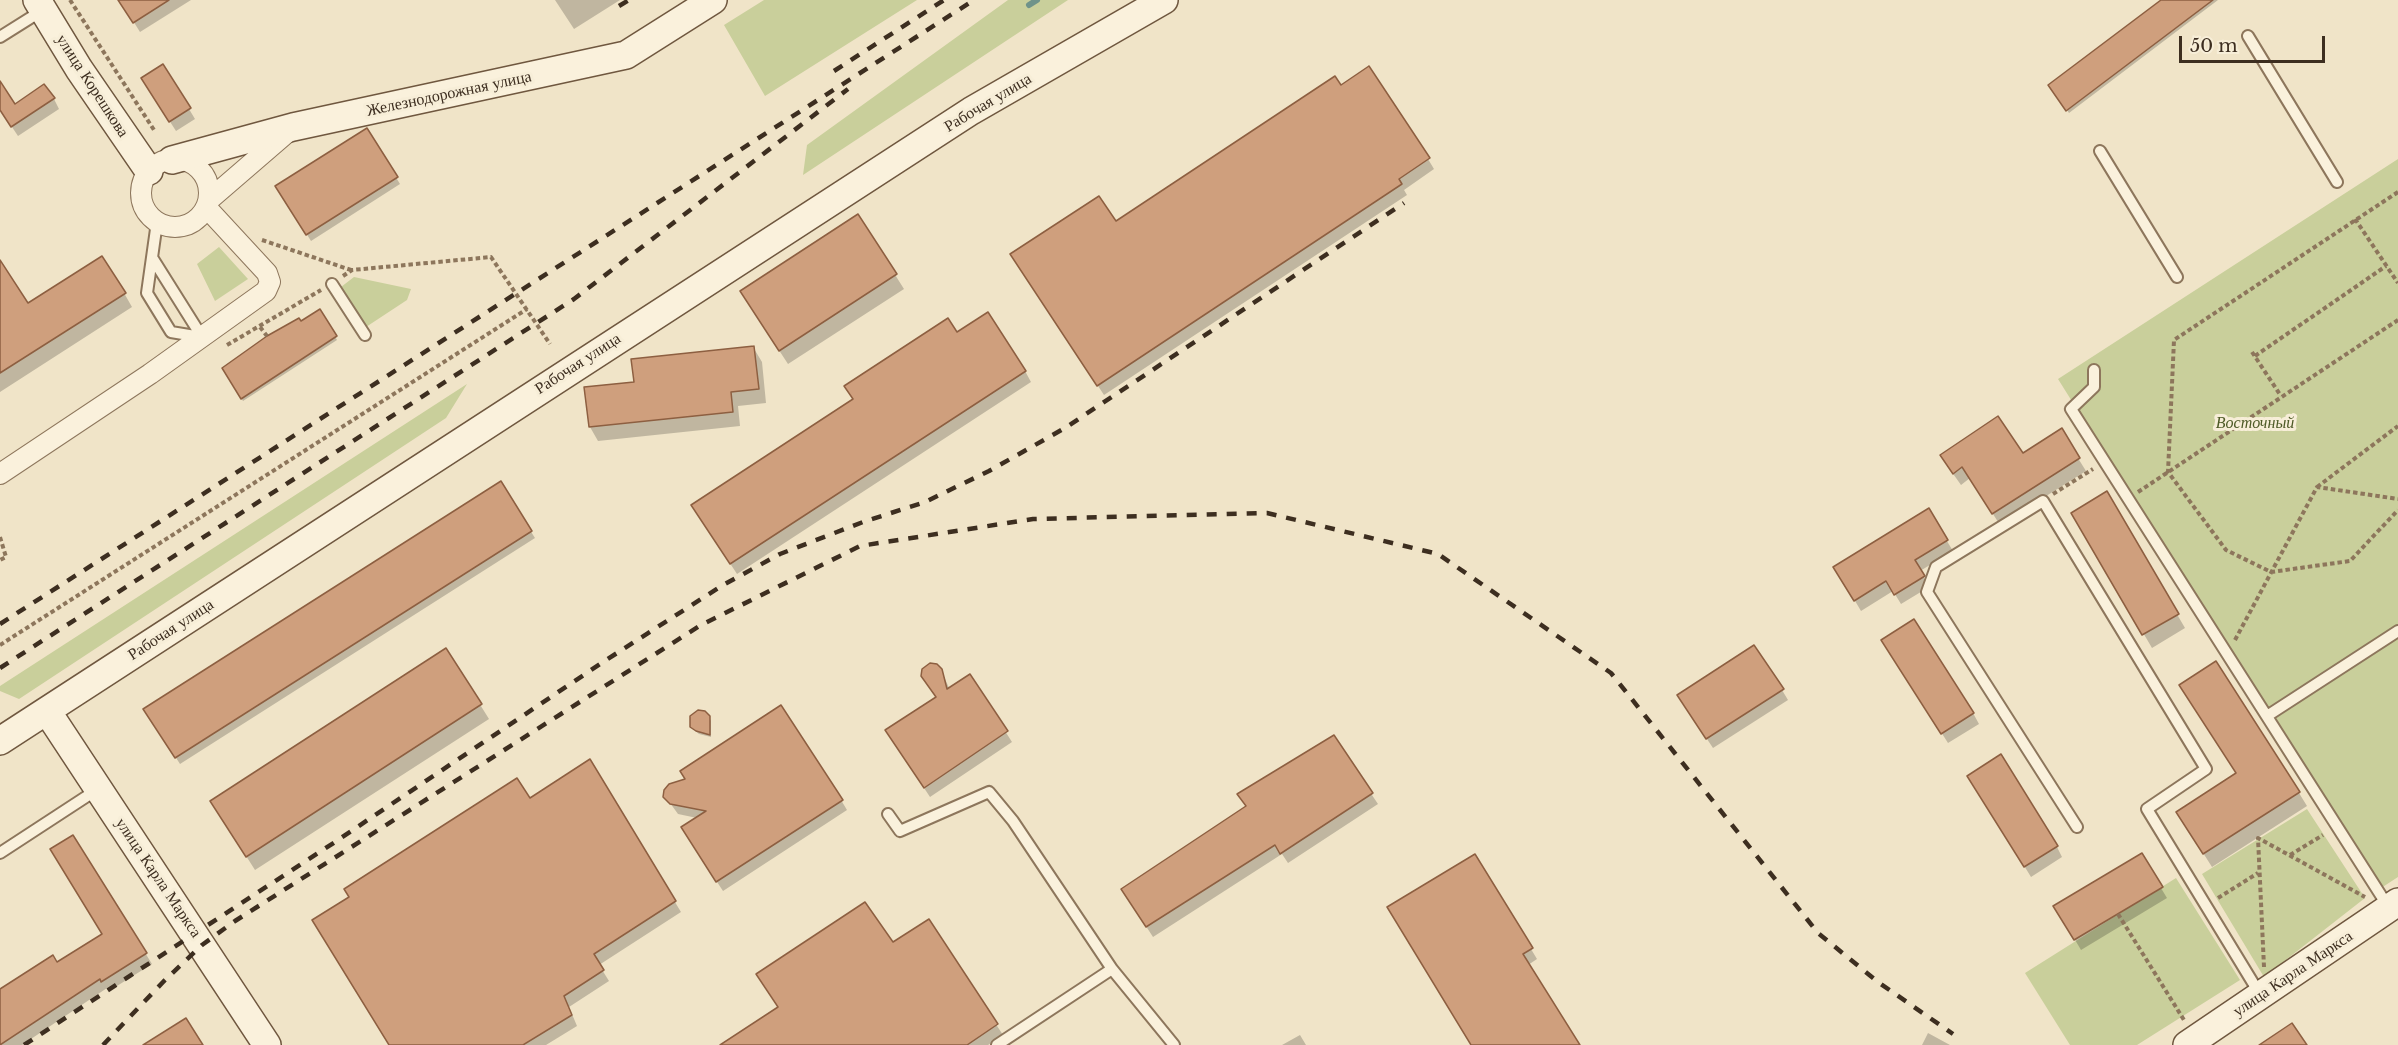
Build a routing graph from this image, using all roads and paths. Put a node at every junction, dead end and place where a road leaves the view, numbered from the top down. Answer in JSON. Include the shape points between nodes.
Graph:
{"nodes":[{"id":1,"x":70,"y":0,"type":"edge"},
{"id":2,"x":713,"y":0,"type":"edge"},
{"id":3,"x":1164,"y":0,"type":"edge"},
{"id":4,"x":40,"y":5,"type":"edge"},
{"id":5,"x":2248,"y":36,"type":"dead end"},
{"id":6,"x":0,"y":37,"type":"edge"},
{"id":7,"x":293,"y":127,"type":"junction"},
{"id":8,"x":154,"y":130,"type":"dead end"},
{"id":9,"x":2100,"y":151,"type":"dead end"},
{"id":10,"x":161,"y":166,"type":"junction"},
{"id":11,"x":2337,"y":182,"type":"dead end"},
{"id":12,"x":2398,"y":192,"type":"edge"},
{"id":13,"x":207,"y":203,"type":"junction"},
{"id":14,"x":2355,"y":219,"type":"junction"},
{"id":15,"x":157,"y":222,"type":"junction"},
{"id":16,"x":262,"y":240,"type":"dead end"},
{"id":17,"x":153,"y":259,"type":"junction"},
{"id":18,"x":2386,"y":266,"type":"junction"},
{"id":19,"x":352,"y":270,"type":"junction"},
{"id":20,"x":2176,"y":277,"type":"dead end"},
{"id":21,"x":2398,"y":283,"type":"edge"},
{"id":22,"x":332,"y":284,"type":"junction"},
{"id":23,"x":527,"y":309,"type":"junction"},
{"id":24,"x":2398,"y":320,"type":"edge"},
{"id":25,"x":260,"y":327,"type":"junction"},
{"id":26,"x":366,"y":335,"type":"dead end"},
{"id":27,"x":267,"y":336,"type":"dead end"},
{"id":28,"x":202,"y":337,"type":"junction"},
{"id":29,"x":550,"y":344,"type":"dead end"},
{"id":30,"x":220,"y":349,"type":"dead end"},
{"id":31,"x":2094,"y":370,"type":"dead end"},
{"id":32,"x":2282,"y":397,"type":"junction"},
{"id":33,"x":2398,"y":426,"type":"edge"},
{"id":34,"x":2104,"y":462,"type":"junction"},
{"id":35,"x":2168,"y":472,"type":"junction"},
{"id":36,"x":0,"y":474,"type":"edge"},
{"id":37,"x":2317,"y":487,"type":"junction"},
{"id":38,"x":2127,"y":499,"type":"junction"},
{"id":39,"x":2398,"y":499,"type":"edge"},
{"id":40,"x":2043,"y":501,"type":"junction"},
{"id":41,"x":2398,"y":510,"type":"edge"},
{"id":42,"x":0,"y":537,"type":"edge"},
{"id":43,"x":0,"y":560,"type":"edge"},
{"id":44,"x":2271,"y":572,"type":"junction"},
{"id":45,"x":2398,"y":631,"type":"edge"},
{"id":46,"x":0,"y":645,"type":"edge"},
{"id":47,"x":2228,"y":654,"type":"junction"},
{"id":48,"x":47,"y":711,"type":"junction"},
{"id":49,"x":2267,"y":716,"type":"junction"},
{"id":50,"x":0,"y":741,"type":"edge"},
{"id":51,"x":98,"y":789,"type":"junction"},
{"id":52,"x":888,"y":814,"type":"dead end"},
{"id":53,"x":2077,"y":828,"type":"dead end"},
{"id":54,"x":2323,"y":835,"type":"dead end"},
{"id":55,"x":0,"y":853,"type":"edge"},
{"id":56,"x":2290,"y":855,"type":"junction"},
{"id":57,"x":2258,"y":873,"type":"junction"},
{"id":58,"x":2217,"y":898,"type":"dead end"},
{"id":59,"x":2384,"y":903,"type":"edge"},
{"id":60,"x":2118,"y":914,"type":"dead end"},
{"id":61,"x":1112,"y":969,"type":"junction"},
{"id":62,"x":2263,"y":987,"type":"junction"},
{"id":63,"x":2187,"y":1036,"type":"edge"},
{"id":64,"x":267,"y":1045,"type":"edge"},
{"id":65,"x":997,"y":1045,"type":"edge"},
{"id":66,"x":1174,"y":1045,"type":"edge"}],
"edges":[{"from":1,"to":8,"type":"path"},
{"from":2,"to":7,"type":"street","name":"Железнодорожная улица","via":[[626,55]]},
{"from":3,"to":48,"type":"street","name":"Рабочая улица","via":[[961,117]]},
{"from":4,"to":6,"type":"lane"},
{"from":4,"to":10,"type":"street","name":"улица Корешкова","via":[[79,69]]},
{"from":5,"to":11,"type":"lane"},
{"from":7,"to":10,"type":"street","name":"Железнодорожная улица"},
{"from":7,"to":13,"type":"street"},
{"from":9,"to":20,"type":"lane"},
{"from":10,"to":13,"type":"street","via":[[189,162],[207,181]]},
{"from":10,"to":15,"type":"street","via":[[142,189],[145,207]]},
{"from":12,"to":14,"type":"path"},
{"from":13,"to":15,"type":"street","via":[[194,222],[185,226]]},
{"from":13,"to":28,"type":"street","via":[[267,273],[270,282],[259,298]]},
{"from":14,"to":18,"type":"path"},
{"from":14,"to":35,"type":"path","via":[[2174,340]]},
{"from":15,"to":17,"type":"lane"},
{"from":16,"to":19,"type":"path"},
{"from":17,"to":28,"type":"lane"},
{"from":17,"to":28,"type":"lane","via":[[147,293],[171,332]]},
{"from":18,"to":21,"type":"path"},
{"from":18,"to":32,"type":"path","via":[[2253,354]]},
{"from":19,"to":22,"type":"path"},
{"from":19,"to":23,"type":"path","via":[[491,257]]},
{"from":22,"to":25,"type":"path"},
{"from":22,"to":26,"type":"lane"},
{"from":23,"to":29,"type":"path"},
{"from":23,"to":46,"type":"path"},
{"from":24,"to":32,"type":"path"},
{"from":25,"to":27,"type":"path"},
{"from":25,"to":30,"type":"path"},
{"from":28,"to":36,"type":"street"},
{"from":31,"to":34,"type":"lane","via":[[2094,387],[2071,409]]},
{"from":32,"to":35,"type":"path"},
{"from":33,"to":37,"type":"path"},
{"from":34,"to":38,"type":"lane"},
{"from":34,"to":40,"type":"path"},
{"from":35,"to":38,"type":"path"},
{"from":35,"to":44,"type":"path","via":[[2226,550]]},
{"from":37,"to":39,"type":"path"},
{"from":37,"to":44,"type":"path"},
{"from":38,"to":47,"type":"lane"},
{"from":40,"to":53,"type":"lane","via":[[1936,567],[1927,592]]},
{"from":40,"to":62,"type":"lane","via":[[2206,769],[2147,809]]},
{"from":41,"to":44,"type":"path","via":[[2350,561]]},
{"from":42,"to":43,"type":"path","via":[[6,557]]},
{"from":44,"to":47,"type":"path"},
{"from":45,"to":49,"type":"lane"},
{"from":47,"to":49,"type":"lane"},
{"from":48,"to":50,"type":"street","name":"Рабочая улица"},
{"from":48,"to":51,"type":"street","name":"улица Карла Маркса"},
{"from":49,"to":59,"type":"lane"},
{"from":51,"to":55,"type":"lane"},
{"from":51,"to":64,"type":"street","name":"улица Карла Маркса"},
{"from":52,"to":61,"type":"lane","via":[[900,831],[988,792],[1013,821]]},
{"from":54,"to":56,"type":"path"},
{"from":56,"to":57,"type":"path","via":[[2258,838]]},
{"from":56,"to":59,"type":"path"},
{"from":57,"to":58,"type":"path"},
{"from":57,"to":62,"type":"path"},
{"from":59,"to":62,"type":"street","name":"улица Карла Маркса"},
{"from":60,"to":63,"type":"path"},
{"from":61,"to":65,"type":"lane"},
{"from":61,"to":66,"type":"lane"},
{"from":62,"to":63,"type":"street","name":"улица Карла Маркса"}]}
